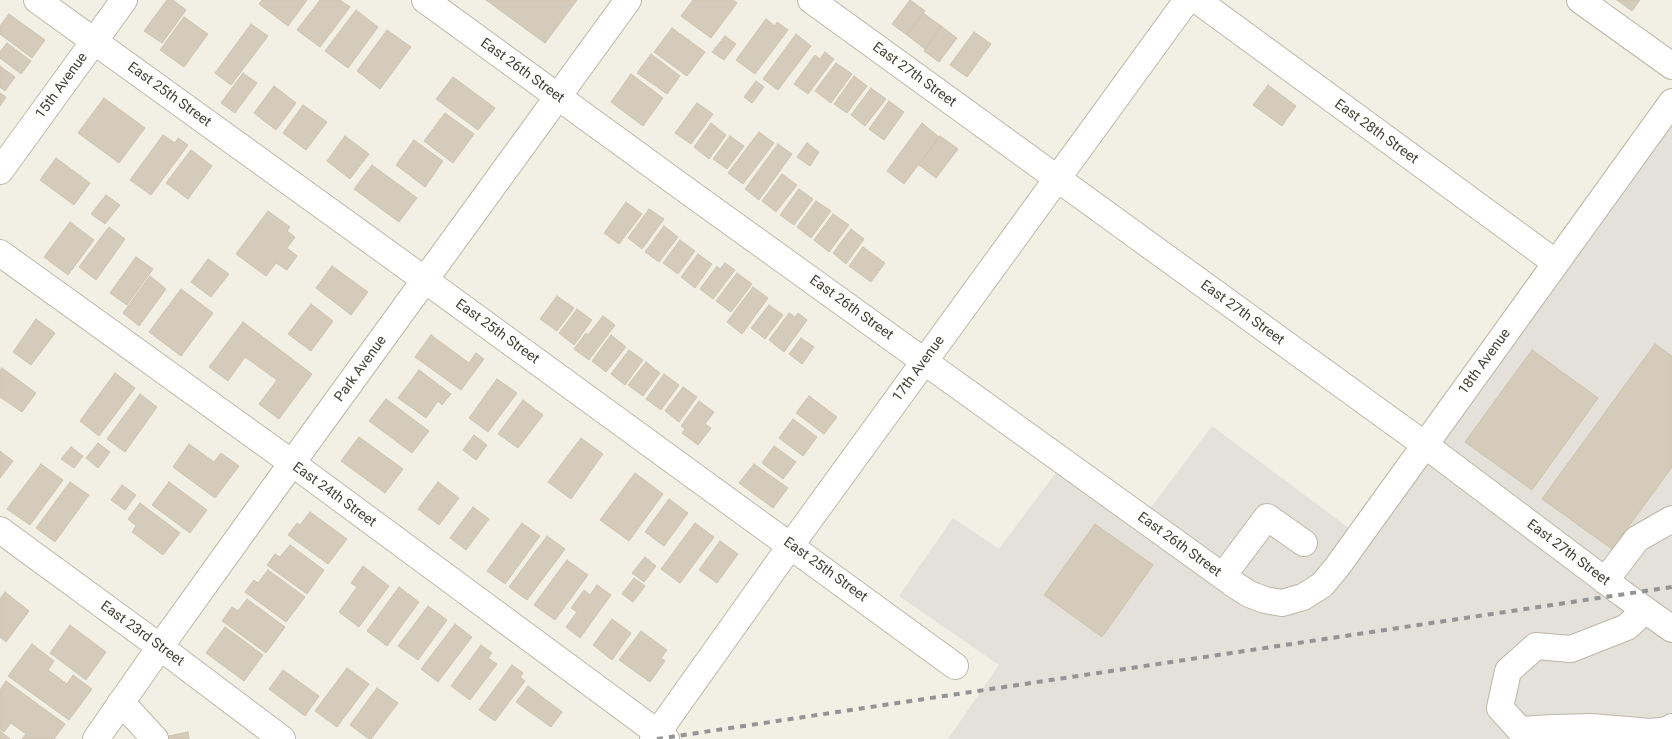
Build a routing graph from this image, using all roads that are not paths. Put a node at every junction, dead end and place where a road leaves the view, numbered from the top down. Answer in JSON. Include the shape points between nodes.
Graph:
{"nodes":[{"id":1,"x":38,"y":0,"type":"edge"},
{"id":2,"x":124,"y":0,"type":"edge"},
{"id":3,"x":425,"y":0,"type":"edge"},
{"id":4,"x":628,"y":0,"type":"edge"},
{"id":5,"x":811,"y":0,"type":"edge"},
{"id":6,"x":1187,"y":0,"type":"edge"},
{"id":7,"x":1197,"y":0,"type":"edge"},
{"id":8,"x":1580,"y":0,"type":"edge"},
{"id":9,"x":94,"y":41,"type":"junction"},
{"id":10,"x":1672,"y":66,"type":"edge"},
{"id":11,"x":558,"y":97,"type":"junction"},
{"id":12,"x":1672,"y":102,"type":"edge"},
{"id":13,"x":0,"y":171,"type":"edge"},
{"id":14,"x":1057,"y":179,"type":"junction"},
{"id":15,"x":0,"y":253,"type":"edge"},
{"id":16,"x":1556,"y":263,"type":"junction"},
{"id":17,"x":425,"y":280,"type":"junction"},
{"id":18,"x":925,"y":361,"type":"junction"},
{"id":19,"x":1425,"y":446,"type":"junction"},
{"id":20,"x":292,"y":463,"type":"junction"},
{"id":21,"x":1672,"y":519,"type":"edge"},
{"id":22,"x":0,"y":530,"type":"edge"},
{"id":23,"x":1304,"y":543,"type":"dead end"},
{"id":24,"x":791,"y":545,"type":"junction"},
{"id":25,"x":1222,"y":576,"type":"junction"},
{"id":26,"x":1605,"y":581,"type":"junction"},
{"id":27,"x":1282,"y":603,"type":"joint"},
{"id":28,"x":1646,"y":610,"type":"junction"},
{"id":29,"x":1672,"y":629,"type":"edge"},
{"id":30,"x":160,"y":647,"type":"junction"},
{"id":31,"x":956,"y":666,"type":"dead end"},
{"id":32,"x":122,"y":702,"type":"junction"},
{"id":33,"x":1672,"y":728,"type":"edge"},
{"id":34,"x":659,"y":737,"type":"edge"},
{"id":35,"x":96,"y":739,"type":"edge"},
{"id":36,"x":155,"y":739,"type":"edge"},
{"id":37,"x":282,"y":739,"type":"edge"}],
"edges":[{"from":1,"to":9,"type":"street","name":"East 25th Street"},
{"from":2,"to":9,"type":"street","name":"15th Avenue"},
{"from":3,"to":11,"type":"street","name":"East 26th Street"},
{"from":4,"to":11,"type":"street","name":"Park Avenue"},
{"from":5,"to":14,"type":"street","name":"East 27th Street"},
{"from":6,"to":14,"type":"street","name":"17th Avenue"},
{"from":7,"to":16,"type":"street","name":"East 28th Street"},
{"from":8,"to":10,"type":"street"},
{"from":9,"to":13,"type":"street","name":"15th Avenue"},
{"from":9,"to":17,"type":"street","name":"East 25th Street"},
{"from":11,"to":17,"type":"street","name":"Park Avenue"},
{"from":11,"to":18,"type":"street","name":"East 26th Street"},
{"from":12,"to":16,"type":"street","name":"18th Avenue"},
{"from":14,"to":18,"type":"street","name":"17th Avenue"},
{"from":14,"to":19,"type":"street","name":"East 27th Street"},
{"from":15,"to":20,"type":"street","name":"East 24th Street"},
{"from":16,"to":19,"type":"street","name":"18th Avenue"},
{"from":17,"to":20,"type":"street","name":"Park Avenue"},
{"from":17,"to":24,"type":"street","name":"East 25th Street"},
{"from":18,"to":24,"type":"street","name":"17th Avenue"},
{"from":18,"to":25,"type":"street","name":"East 26th Street"},
{"from":19,"to":26,"type":"street","name":"East 27th Street"},
{"from":19,"to":27,"type":"street","name":"18th Avenue","via":[[1322,585],[1303,597]]},
{"from":20,"to":30,"type":"street","name":"Park Avenue"},
{"from":20,"to":34,"type":"street","name":"East 24th Street"},
{"from":21,"to":26,"type":"street","via":[[1636,539]]},
{"from":22,"to":30,"type":"street","name":"East 23rd Street"},
{"from":23,"to":25,"type":"street","via":[[1267,517]]},
{"from":24,"to":31,"type":"street","name":"East 25th Street"},
{"from":24,"to":34,"type":"street","name":"17th Avenue"},
{"from":25,"to":27,"type":"street","name":"East 26th Street","via":[[1250,594]]},
{"from":26,"to":28,"type":"street","name":"East 27th Street"},
{"from":28,"to":29,"type":"street","name":"East 27th Street"},
{"from":28,"to":33,"type":"street","via":[[1627,627],[1571,649],[1536,646],[1508,671],[1500,708],[1520,730],[1590,727],[1651,732]]},
{"from":30,"to":32,"type":"street","name":"Park Avenue"},
{"from":30,"to":37,"type":"street","name":"East 23rd Street"},
{"from":32,"to":35,"type":"street","name":"Park Avenue"},
{"from":32,"to":36,"type":"street"}]}
